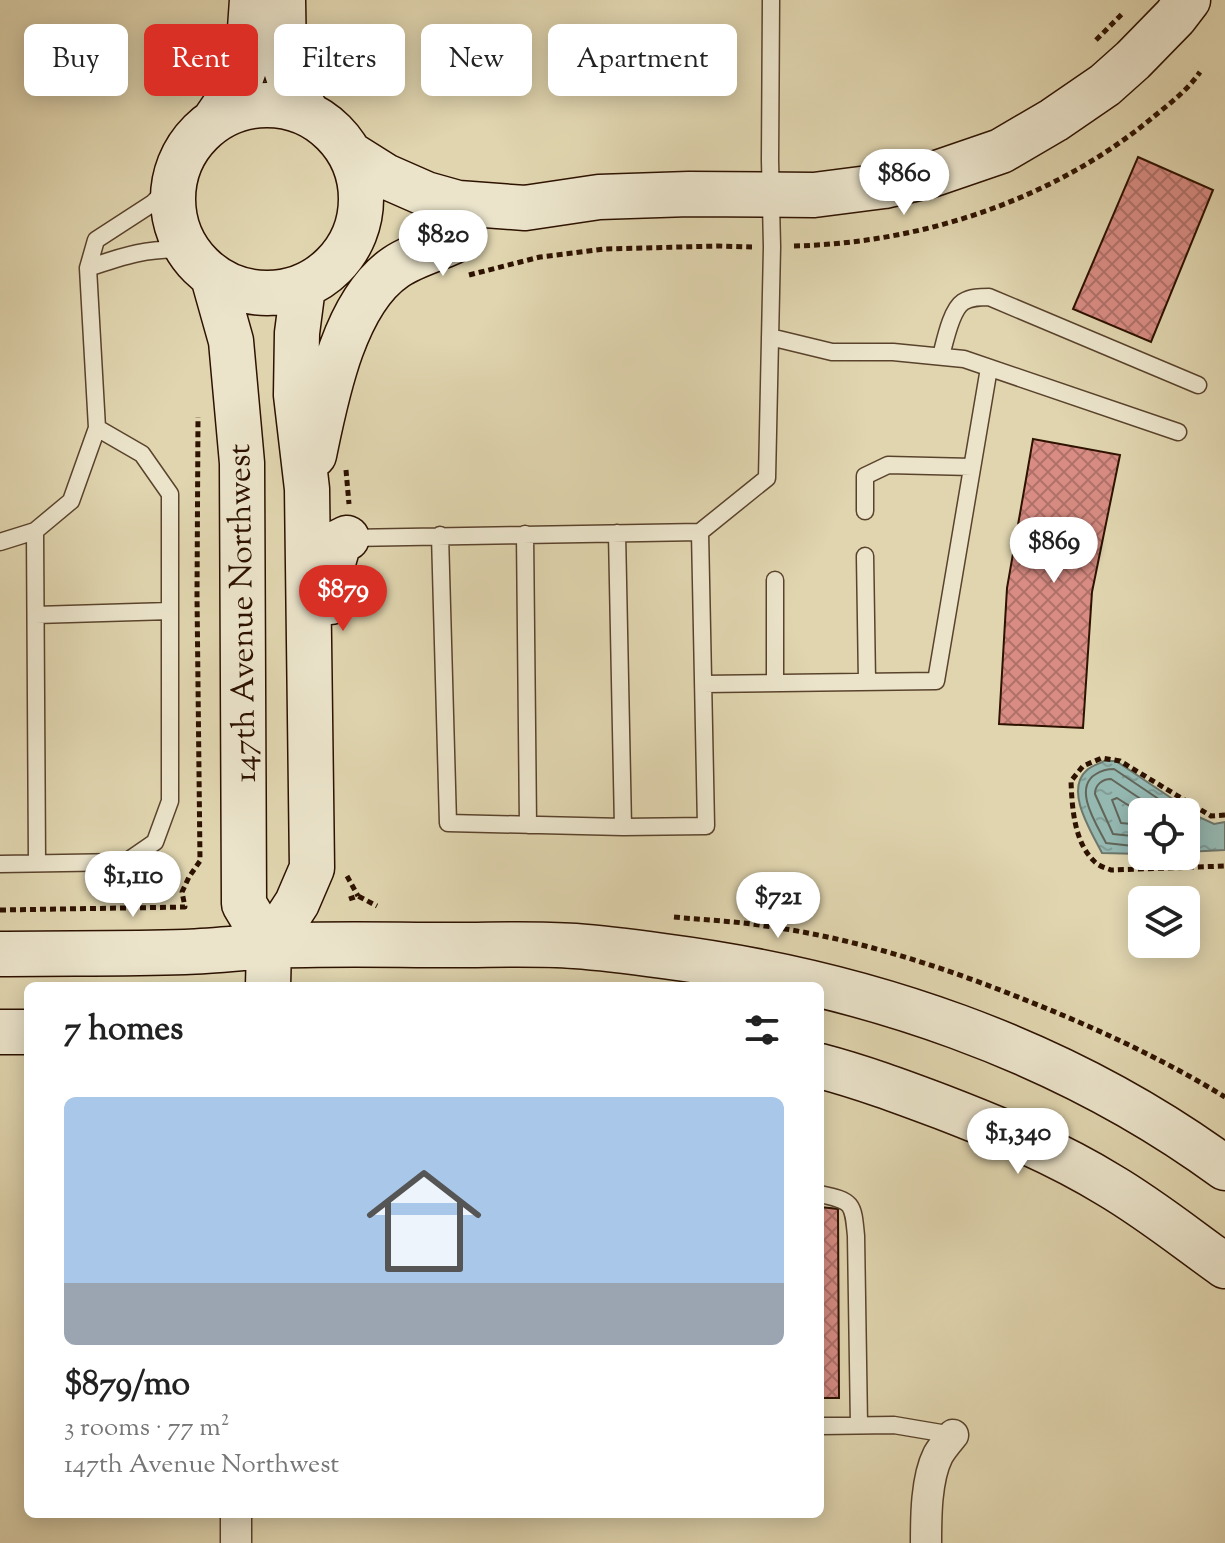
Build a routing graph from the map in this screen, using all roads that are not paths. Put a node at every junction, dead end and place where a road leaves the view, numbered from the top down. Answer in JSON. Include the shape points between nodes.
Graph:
{"nodes":[{"id":1,"x":252,"y":0,"type":"edge"},
{"id":2,"x":283,"y":0,"type":"edge"},
{"id":3,"x":771,"y":0,"type":"edge"},
{"id":4,"x":1188,"y":0,"type":"edge"},
{"id":5,"x":308,"y":114,"type":"junction"},
{"id":6,"x":214,"y":121,"type":"junction"},
{"id":7,"x":350,"y":154,"type":"junction"},
{"id":8,"x":174,"y":182,"type":"junction"},
{"id":9,"x":770,"y":195,"type":"junction"},
{"id":10,"x":525,"y":208,"type":"junction"},
{"id":11,"x":455,"y":260,"type":"junction"},
{"id":12,"x":200,"y":263,"type":"junction"},
{"id":13,"x":88,"y":268,"type":"junction"},
{"id":14,"x":317,"y":277,"type":"junction"},
{"id":15,"x":770,"y":337,"type":"junction"},
{"id":16,"x":941,"y":356,"type":"junction"},
{"id":17,"x":989,"y":368,"type":"junction"},
{"id":18,"x":1198,"y":385,"type":"dead end"},
{"id":19,"x":97,"y":428,"type":"junction"},
{"id":20,"x":1178,"y":432,"type":"dead end"},
{"id":21,"x":972,"y":467,"type":"junction"},
{"id":22,"x":865,"y":511,"type":"dead end"},
{"id":23,"x":321,"y":519,"type":"junction"},
{"id":24,"x":35,"y":531,"type":"junction"},
{"id":25,"x":700,"y":532,"type":"junction"},
{"id":26,"x":617,"y":533,"type":"junction"},
{"id":27,"x":525,"y":534,"type":"junction"},
{"id":28,"x":440,"y":535,"type":"junction"},
{"id":29,"x":0,"y":542,"type":"edge"},
{"id":30,"x":865,"y":556,"type":"dead end"},
{"id":31,"x":775,"y":580,"type":"dead end"},
{"id":32,"x":170,"y":611,"type":"junction"},
{"id":33,"x":36,"y":615,"type":"junction"},
{"id":34,"x":867,"y":682,"type":"junction"},
{"id":35,"x":775,"y":683,"type":"junction"},
{"id":36,"x":703,"y":684,"type":"junction"},
{"id":37,"x":528,"y":825,"type":"junction"},
{"id":38,"x":623,"y":827,"type":"junction"},
{"id":39,"x":37,"y":863,"type":"junction"},
{"id":40,"x":0,"y":864,"type":"edge"},
{"id":41,"x":0,"y":954,"type":"edge"},
{"id":42,"x":269,"y":966,"type":"edge"},
{"id":43,"x":809,"y":982,"type":"edge"},
{"id":44,"x":824,"y":986,"type":"edge"},
{"id":45,"x":0,"y":1032,"type":"edge"},
{"id":46,"x":24,"y":1032,"type":"edge"},
{"id":47,"x":824,"y":1067,"type":"edge"},
{"id":48,"x":1225,"y":1168,"type":"edge"},
{"id":49,"x":824,"y":1195,"type":"edge"},
{"id":50,"x":1225,"y":1266,"type":"edge"},
{"id":51,"x":859,"y":1425,"type":"junction"},
{"id":52,"x":824,"y":1426,"type":"edge"},
{"id":53,"x":953,"y":1435,"type":"joint"},
{"id":54,"x":236,"y":1518,"type":"edge"},
{"id":55,"x":236,"y":1543,"type":"edge"},
{"id":56,"x":926,"y":1543,"type":"edge"}],
"edges":[{"from":1,"to":6,"type":"street","via":[[248,58],[238,86]]},
{"from":2,"to":5,"type":"street","via":[[284,63]]},
{"from":3,"to":9,"type":"lane"},
{"from":4,"to":9,"type":"street","via":[[1105,85],[1001,151],[884,186]]},
{"from":5,"to":6,"type":"street","via":[[260,105]]},
{"from":5,"to":7,"type":"street","via":[[332,131]]},
{"from":6,"to":8,"type":"street","via":[[188,148]]},
{"from":7,"to":10,"type":"street","via":[[426,194],[458,203]]},
{"from":7,"to":14,"type":"street","via":[[360,184],[360,214],[350,243]]},
{"from":8,"to":12,"type":"street","via":[[177,229]]},
{"from":8,"to":13,"type":"lane","via":[[153,203],[96,240]]},
{"from":9,"to":10,"type":"street","via":[[599,197]]},
{"from":9,"to":15,"type":"lane"},
{"from":10,"to":11,"type":"street"},
{"from":11,"to":14,"type":"street","via":[[372,257]]},
{"from":11,"to":23,"type":"street","via":[[398,265],[377,282],[363,304],[325,403]]},
{"from":12,"to":13,"type":"lane","via":[[163,248]]},
{"from":12,"to":14,"type":"street","via":[[241,290],[272,294]]},
{"from":12,"to":42,"type":"street","name":"147th Avenue Northwest","via":[[231,341],[242,463],[244,904]]},
{"from":13,"to":19,"type":"lane"},
{"from":14,"to":23,"type":"street","name":"147th Avenue Northwest","via":[[297,333],[296,395]]},
{"from":15,"to":16,"type":"lane","via":[[832,352]]},
{"from":15,"to":25,"type":"lane","via":[[767,478]]},
{"from":16,"to":17,"type":"lane"},
{"from":16,"to":18,"type":"lane","via":[[962,303],[989,297]]},
{"from":17,"to":20,"type":"lane"},
{"from":17,"to":21,"type":"lane"},
{"from":19,"to":24,"type":"lane","via":[[71,501]]},
{"from":19,"to":32,"type":"lane","via":[[142,454],[170,494]]},
{"from":21,"to":22,"type":"lane","via":[[888,465],[865,476]]},
{"from":21,"to":34,"type":"lane","via":[[936,681]]},
{"from":23,"to":28,"type":"lane"},
{"from":23,"to":42,"type":"street","name":"147th Avenue Northwest","via":[[310,742],[312,868]]},
{"from":24,"to":29,"type":"lane"},
{"from":24,"to":33,"type":"lane"},
{"from":25,"to":26,"type":"lane"},
{"from":25,"to":36,"type":"lane"},
{"from":26,"to":27,"type":"lane"},
{"from":26,"to":38,"type":"lane"},
{"from":27,"to":28,"type":"lane"},
{"from":27,"to":37,"type":"lane"},
{"from":28,"to":37,"type":"lane","via":[[448,823]]},
{"from":30,"to":34,"type":"lane"},
{"from":31,"to":35,"type":"lane"},
{"from":32,"to":33,"type":"lane"},
{"from":32,"to":39,"type":"lane","via":[[170,801],[155,842],[126,862]]},
{"from":33,"to":39,"type":"lane"},
{"from":34,"to":35,"type":"lane"},
{"from":35,"to":36,"type":"lane"},
{"from":36,"to":38,"type":"lane","via":[[706,826]]},
{"from":37,"to":38,"type":"lane"},
{"from":39,"to":40,"type":"lane"},
{"from":41,"to":42,"type":"street","via":[[187,952]]},
{"from":42,"to":43,"type":"street","via":[[574,946],[701,961]]},
{"from":44,"to":48,"type":"street","via":[[1008,1046],[1130,1106]]},
{"from":45,"to":46,"type":"street"},
{"from":47,"to":50,"type":"street","via":[[1032,1145],[1108,1185]]},
{"from":49,"to":51,"type":"lane","via":[[843,1199],[853,1210]]},
{"from":51,"to":52,"type":"lane"},
{"from":51,"to":53,"type":"lane"},
{"from":53,"to":56,"type":"street","via":[[938,1456],[930,1483]]},
{"from":54,"to":55,"type":"street"}]}
